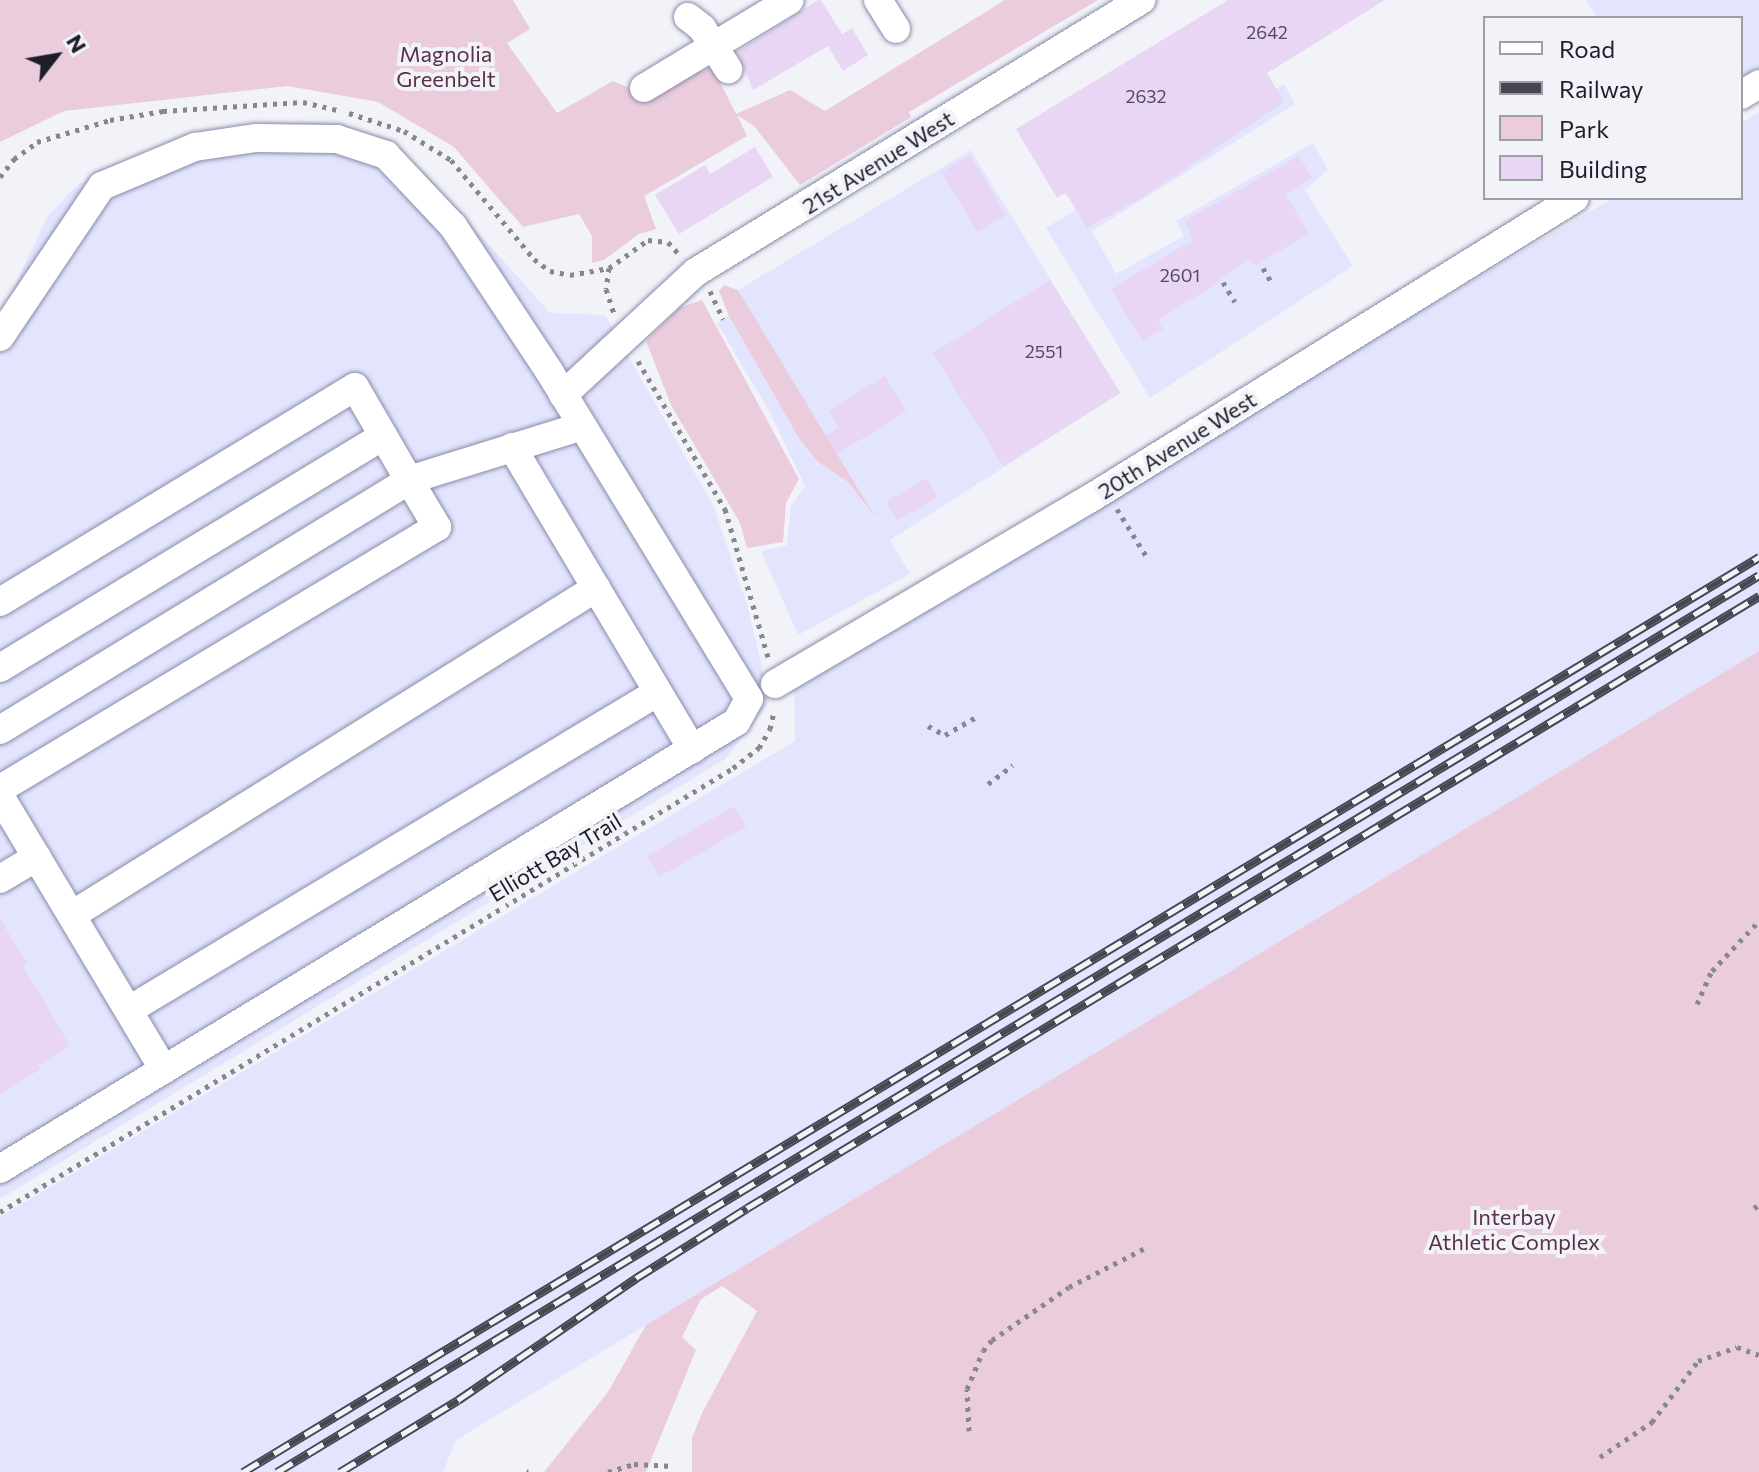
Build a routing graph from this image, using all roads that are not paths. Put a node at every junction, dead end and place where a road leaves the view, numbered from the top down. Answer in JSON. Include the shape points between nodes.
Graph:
{"nodes":[{"id":1,"x":790,"y":0,"type":"edge"},
{"id":2,"x":878,"y":0,"type":"edge"},
{"id":3,"x":1141,"y":0,"type":"edge"},
{"id":4,"x":688,"y":17,"type":"dead end"},
{"id":5,"x":896,"y":29,"type":"dead end"},
{"id":6,"x":722,"y":58,"type":"junction"},
{"id":7,"x":644,"y":88,"type":"dead end"},
{"id":8,"x":1572,"y":200,"type":"edge"},
{"id":9,"x":0,"y":337,"type":"edge"},
{"id":10,"x":563,"y":395,"type":"junction"},
{"id":11,"x":582,"y":426,"type":"junction"},
{"id":12,"x":383,"y":436,"type":"junction"},
{"id":13,"x":512,"y":447,"type":"junction"},
{"id":14,"x":409,"y":480,"type":"junction"},
{"id":15,"x":596,"y":588,"type":"junction"},
{"id":16,"x":0,"y":602,"type":"edge"},
{"id":17,"x":0,"y":668,"type":"edge"},
{"id":18,"x":775,"y":684,"type":"road end"},
{"id":19,"x":658,"y":692,"type":"junction"},
{"id":20,"x":0,"y":730,"type":"edge"},
{"id":21,"x":692,"y":749,"type":"junction"},
{"id":22,"x":0,"y":789,"type":"edge"},
{"id":23,"x":0,"y":796,"type":"edge"},
{"id":24,"x":37,"y":857,"type":"junction"},
{"id":25,"x":0,"y":879,"type":"edge"},
{"id":26,"x":72,"y":915,"type":"junction"},
{"id":27,"x":129,"y":1010,"type":"junction"},
{"id":28,"x":164,"y":1070,"type":"junction"},
{"id":29,"x":0,"y":1169,"type":"edge"}],
"edges":[{"from":1,"to":6,"type":"street"},
{"from":2,"to":5,"type":"street"},
{"from":3,"to":10,"type":"street","name":"21st Avenue West","via":[[696,272],[630,346]]},
{"from":4,"to":6,"type":"street"},
{"from":6,"to":7,"type":"street"},
{"from":8,"to":18,"type":"street","name":"20th Avenue West","via":[[1104,490]]},
{"from":9,"to":10,"type":"street","via":[[102,186],[195,147],[256,138],[337,139],[386,155],[453,226]]},
{"from":10,"to":11,"type":"street"},
{"from":11,"to":13,"type":"street"},
{"from":11,"to":21,"type":"street","via":[[749,699],[736,722]]},
{"from":12,"to":14,"type":"street"},
{"from":12,"to":16,"type":"street","via":[[355,387]]},
{"from":12,"to":17,"type":"street"},
{"from":13,"to":14,"type":"street"},
{"from":13,"to":15,"type":"street"},
{"from":14,"to":20,"type":"street"},
{"from":14,"to":22,"type":"street","via":[[437,527]]},
{"from":15,"to":19,"type":"street"},
{"from":15,"to":26,"type":"street"},
{"from":19,"to":21,"type":"street"},
{"from":19,"to":27,"type":"street"},
{"from":21,"to":28,"type":"street"},
{"from":23,"to":24,"type":"street"},
{"from":24,"to":25,"type":"street"},
{"from":24,"to":26,"type":"street"},
{"from":26,"to":27,"type":"street"},
{"from":27,"to":28,"type":"street"},
{"from":28,"to":29,"type":"street"}]}
